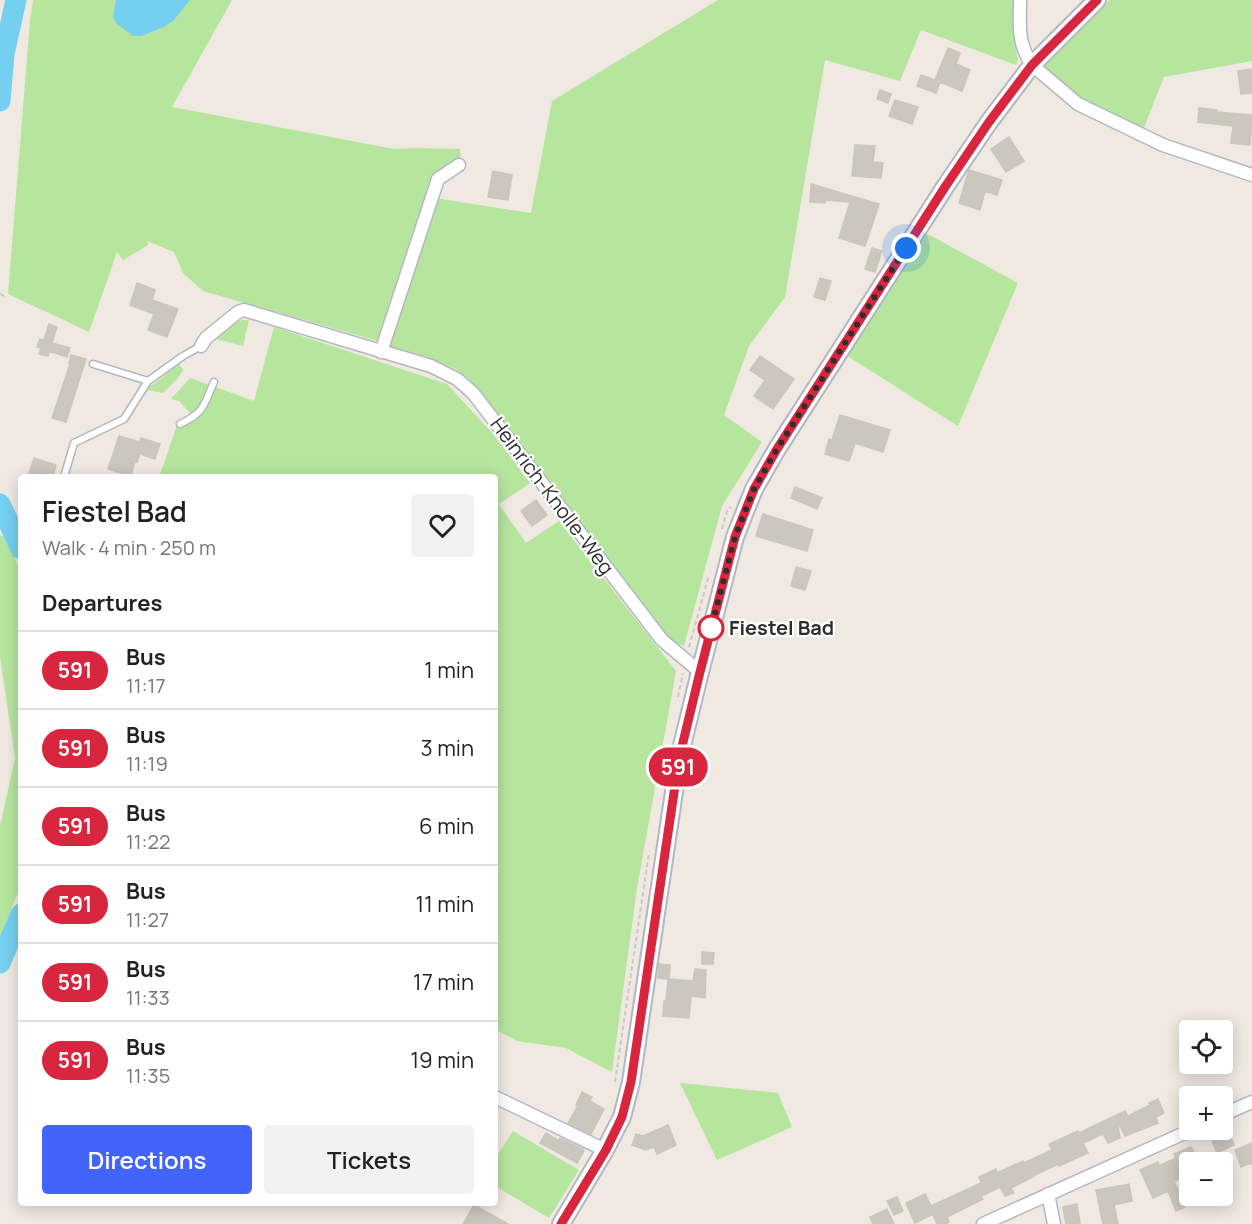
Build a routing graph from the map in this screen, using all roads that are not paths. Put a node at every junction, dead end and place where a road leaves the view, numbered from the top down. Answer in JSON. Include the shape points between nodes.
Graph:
{"nodes":[{"id":1,"x":1020,"y":0,"type":"edge"},
{"id":2,"x":1097,"y":0,"type":"edge"},
{"id":3,"x":1032,"y":65,"type":"junction"},
{"id":4,"x":459,"y":165,"type":"dead end"},
{"id":5,"x":1252,"y":175,"type":"edge"},
{"id":6,"x":201,"y":346,"type":"joint"},
{"id":7,"x":381,"y":352,"type":"junction"},
{"id":8,"x":93,"y":364,"type":"dead end"},
{"id":9,"x":148,"y":381,"type":"junction"},
{"id":10,"x":214,"y":382,"type":"dead end"},
{"id":11,"x":180,"y":424,"type":"dead end"},
{"id":12,"x":65,"y":474,"type":"edge"},
{"id":13,"x":700,"y":672,"type":"junction"},
{"id":14,"x":498,"y":1098,"type":"edge"},
{"id":15,"x":1252,"y":1102,"type":"edge"},
{"id":16,"x":1233,"y":1110,"type":"edge"},
{"id":17,"x":1179,"y":1135,"type":"edge"},
{"id":18,"x":606,"y":1150,"type":"junction"},
{"id":19,"x":1048,"y":1194,"type":"junction"},
{"id":20,"x":561,"y":1224,"type":"edge"},
{"id":21,"x":983,"y":1224,"type":"edge"},
{"id":22,"x":1054,"y":1224,"type":"edge"}],
"edges":[{"from":1,"to":3,"type":"street","via":[[1020,39]]},
{"from":2,"to":3,"type":"street"},
{"from":3,"to":5,"type":"street","via":[[1078,104],[1163,145]]},
{"from":3,"to":13,"type":"street","via":[[945,187],[754,489],[735,537]]},
{"from":4,"to":7,"type":"street","via":[[438,179]]},
{"from":6,"to":7,"type":"street","name":"Heinrich-Knolle-Weg","via":[[244,310]]},
{"from":6,"to":9,"type":"lane"},
{"from":7,"to":13,"type":"street","name":"Heinrich-Knolle-Weg","via":[[431,366],[457,379],[473,393],[662,640]]},
{"from":8,"to":9,"type":"lane"},
{"from":9,"to":12,"type":"lane","via":[[124,419],[74,443]]},
{"from":10,"to":11,"type":"lane","via":[[201,412]]},
{"from":13,"to":18,"type":"street","via":[[679,759],[631,1082],[622,1117]]},
{"from":14,"to":18,"type":"street"},
{"from":15,"to":16,"type":"street"},
{"from":17,"to":19,"type":"street"},
{"from":18,"to":20,"type":"street"},
{"from":19,"to":21,"type":"street"},
{"from":19,"to":22,"type":"street"}]}
